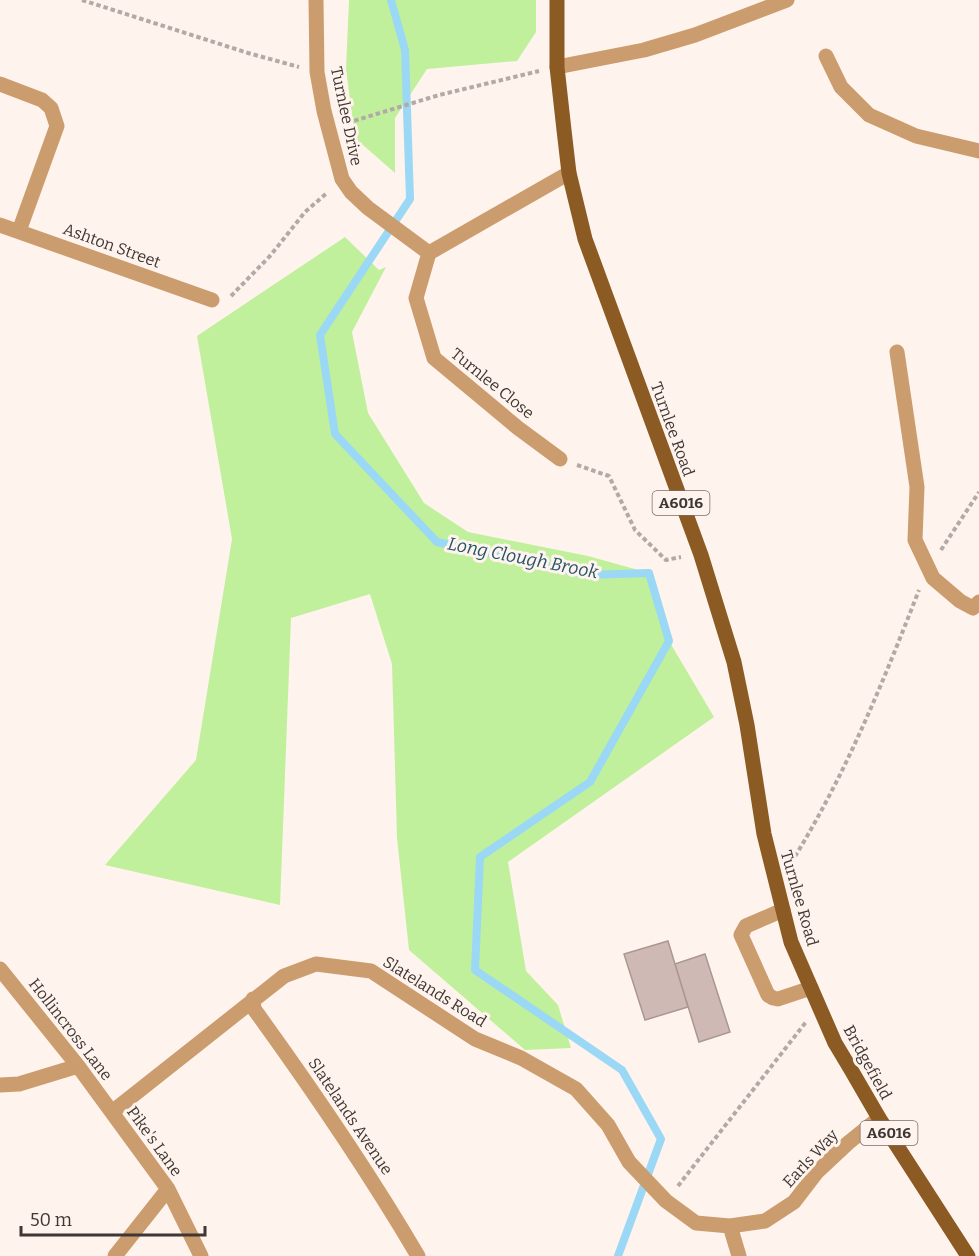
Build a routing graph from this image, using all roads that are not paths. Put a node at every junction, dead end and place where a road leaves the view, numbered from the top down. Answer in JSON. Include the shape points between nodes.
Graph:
{"nodes":[{"id":1,"x":316,"y":0,"type":"edge"},
{"id":2,"x":557,"y":0,"type":"edge"},
{"id":3,"x":788,"y":0,"type":"edge"},
{"id":4,"x":826,"y":56,"type":"dead end"},
{"id":5,"x":557,"y":67,"type":"junction"},
{"id":6,"x":0,"y":84,"type":"edge"},
{"id":7,"x":979,"y":151,"type":"edge"},
{"id":8,"x":569,"y":173,"type":"junction"},
{"id":9,"x":0,"y":225,"type":"edge"},
{"id":10,"x":19,"y":231,"type":"junction"},
{"id":11,"x":429,"y":253,"type":"junction"},
{"id":12,"x":212,"y":300,"type":"road end"},
{"id":13,"x":897,"y":352,"type":"dead end"},
{"id":14,"x":560,"y":459,"type":"road end"},
{"id":15,"x":979,"y":602,"type":"edge"},
{"id":16,"x":783,"y":910,"type":"junction"},
{"id":17,"x":0,"y":969,"type":"edge"},
{"id":18,"x":811,"y":988,"type":"junction"},
{"id":19,"x":253,"y":999,"type":"junction"},
{"id":20,"x":819,"y":1005,"type":"joint"},
{"id":21,"x":78,"y":1066,"type":"junction"},
{"id":22,"x":0,"y":1085,"type":"edge"},
{"id":23,"x":112,"y":1112,"type":"junction"},
{"id":24,"x":879,"y":1118,"type":"junction"},
{"id":25,"x":168,"y":1189,"type":"junction"},
{"id":26,"x":682,"y":1213,"type":"joint"},
{"id":27,"x":730,"y":1226,"type":"junction"},
{"id":28,"x":114,"y":1256,"type":"edge"},
{"id":29,"x":201,"y":1256,"type":"edge"},
{"id":30,"x":418,"y":1256,"type":"edge"},
{"id":31,"x":739,"y":1256,"type":"edge"},
{"id":32,"x":968,"y":1256,"type":"edge"}],
"edges":[{"from":1,"to":11,"type":"street","name":"Turnlee Drive","via":[[317,72],[342,180],[368,208]]},
{"from":2,"to":5,"type":"main road","name":"Turnlee Road","number":"A6016"},
{"from":3,"to":5,"type":"street","via":[[644,50]]},
{"from":4,"to":7,"type":"street","via":[[841,87],[869,115],[916,136]]},
{"from":5,"to":8,"type":"main road","name":"Turnlee Road","number":"A6016"},
{"from":6,"to":10,"type":"street","via":[[42,100],[51,108],[57,126]]},
{"from":8,"to":11,"type":"street"},
{"from":8,"to":16,"type":"main road","name":"Turnlee Road","number":"A6016","via":[[585,239],[701,555],[734,662],[764,834]]},
{"from":9,"to":10,"type":"street","name":"Ashton Street"},
{"from":10,"to":12,"type":"street","name":"Ashton Street"},
{"from":11,"to":14,"type":"street","name":"Turnlee Close","via":[[416,298],[434,358]]},
{"from":13,"to":15,"type":"street","via":[[917,487],[915,540],[933,578],[973,608]]},
{"from":16,"to":18,"type":"main road","name":"Turnlee Road","number":"A6016","via":[[791,942]]},
{"from":16,"to":18,"type":"street","via":[[746,926],[741,935],[773,998]]},
{"from":17,"to":21,"type":"street","name":"Hollincross Lane"},
{"from":18,"to":20,"type":"main road","name":"Turnlee Road","number":"A6016"},
{"from":19,"to":23,"type":"street","name":"Slatelands Road"},
{"from":19,"to":26,"type":"street","name":"Slatelands Road","via":[[284,976],[316,964],[371,971],[475,1039],[576,1089],[608,1125],[629,1162]]},
{"from":19,"to":30,"type":"street","name":"Slatelands Avenue","via":[[254,1009],[378,1187]]},
{"from":20,"to":24,"type":"main road","name":"Bridgefield","number":"A6016"},
{"from":21,"to":22,"type":"street","via":[[19,1084]]},
{"from":21,"to":23,"type":"street","name":"Hollincross Lane"},
{"from":23,"to":25,"type":"street","name":"Pike's Lane"},
{"from":24,"to":27,"type":"street","name":"Earls Way","via":[[817,1173],[794,1202],[765,1221]]},
{"from":24,"to":32,"type":"main road","name":"Bridgefield","number":"A6016"},
{"from":25,"to":28,"type":"street"},
{"from":25,"to":29,"type":"street","name":"Pike's Lane"},
{"from":26,"to":27,"type":"street","name":"Earls Way","via":[[696,1223]]},
{"from":27,"to":31,"type":"street"}]}
